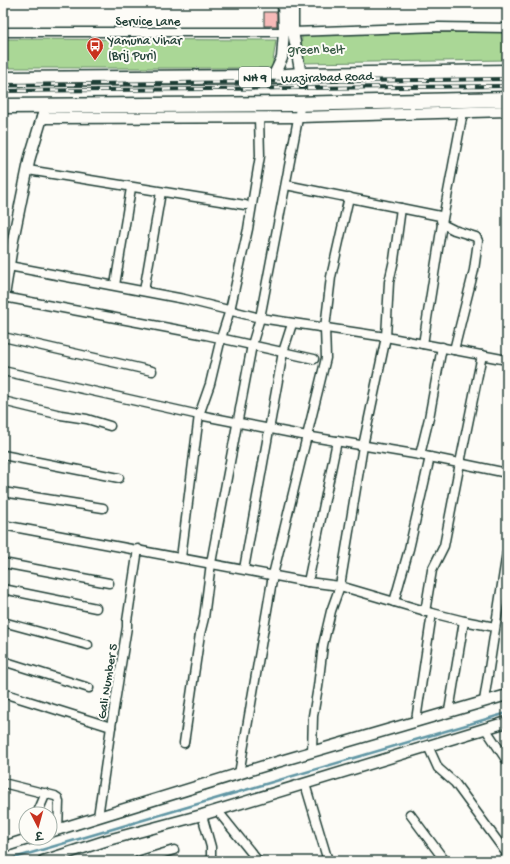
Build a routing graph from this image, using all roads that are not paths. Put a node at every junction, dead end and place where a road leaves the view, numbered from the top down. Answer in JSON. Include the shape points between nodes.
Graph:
{"nodes":[{"id":1,"x":283,"y":3,"type":"edge"},
{"id":2,"x":293,"y":3,"type":"edge"},
{"id":3,"x":507,"y":28,"type":"edge"},
{"id":4,"x":3,"y":32,"type":"edge"},
{"id":5,"x":288,"y":32,"type":"junction"},
{"id":6,"x":507,"y":72,"type":"edge"},
{"id":7,"x":301,"y":75,"type":"junction"},
{"id":8,"x":273,"y":77,"type":"junction"},
{"id":9,"x":3,"y":79,"type":"edge"},
{"id":10,"x":507,"y":99,"type":"edge"},
{"id":11,"x":3,"y":106,"type":"edge"},
{"id":12,"x":300,"y":110,"type":"junction"},
{"id":13,"x":507,"y":111,"type":"edge"},
{"id":14,"x":44,"y":112,"type":"junction"},
{"id":15,"x":463,"y":112,"type":"junction"},
{"id":16,"x":259,"y":117,"type":"junction"},
{"id":17,"x":28,"y":170,"type":"junction"},
{"id":18,"x":286,"y":185,"type":"junction"},
{"id":19,"x":131,"y":188,"type":"junction"},
{"id":20,"x":161,"y":192,"type":"junction"},
{"id":21,"x":349,"y":197,"type":"junction"},
{"id":22,"x":245,"y":205,"type":"dead end"},
{"id":23,"x":401,"y":208,"type":"junction"},
{"id":24,"x":442,"y":224,"type":"junction"},
{"id":25,"x":9,"y":266,"type":"junction"},
{"id":26,"x":115,"y":285,"type":"junction"},
{"id":27,"x":144,"y":291,"type":"junction"},
{"id":28,"x":3,"y":299,"type":"edge"},
{"id":29,"x":230,"y":310,"type":"junction"},
{"id":30,"x":260,"y":318,"type":"junction"},
{"id":31,"x":292,"y":324,"type":"junction"},
{"id":32,"x":325,"y":328,"type":"junction"},
{"id":33,"x":3,"y":337,"type":"edge"},
{"id":34,"x":386,"y":337,"type":"junction"},
{"id":35,"x":221,"y":338,"type":"junction"},
{"id":36,"x":423,"y":344,"type":"junction"},
{"id":37,"x":252,"y":345,"type":"junction"},
{"id":38,"x":442,"y":347,"type":"junction"},
{"id":39,"x":454,"y":350,"type":"junction"},
{"id":40,"x":282,"y":352,"type":"junction"},
{"id":41,"x":482,"y":355,"type":"junction"},
{"id":42,"x":314,"y":359,"type":"dead end"},
{"id":43,"x":507,"y":360,"type":"edge"},
{"id":44,"x":3,"y":371,"type":"edge"},
{"id":45,"x":152,"y":371,"type":"dead end"},
{"id":46,"x":3,"y":401,"type":"edge"},
{"id":47,"x":200,"y":415,"type":"junction"},
{"id":48,"x":237,"y":422,"type":"junction"},
{"id":49,"x":110,"y":426,"type":"dead end"},
{"id":50,"x":269,"y":428,"type":"junction"},
{"id":51,"x":306,"y":435,"type":"junction"},
{"id":52,"x":337,"y":441,"type":"junction"},
{"id":53,"x":363,"y":446,"type":"junction"},
{"id":54,"x":3,"y":455,"type":"edge"},
{"id":55,"x":420,"y":455,"type":"junction"},
{"id":56,"x":430,"y":457,"type":"junction"},
{"id":57,"x":460,"y":463,"type":"junction"},
{"id":58,"x":507,"y":473,"type":"edge"},
{"id":59,"x":119,"y":478,"type":"dead end"},
{"id":60,"x":3,"y":492,"type":"edge"},
{"id":61,"x":103,"y":508,"type":"dead end"},
{"id":62,"x":3,"y":525,"type":"edge"},
{"id":63,"x":138,"y":550,"type":"junction"},
{"id":64,"x":507,"y":552,"type":"edge"},
{"id":65,"x":181,"y":558,"type":"junction"},
{"id":66,"x":3,"y":563,"type":"edge"},
{"id":67,"x":211,"y":563,"type":"junction"},
{"id":68,"x":244,"y":569,"type":"junction"},
{"id":69,"x":273,"y":575,"type":"junction"},
{"id":70,"x":308,"y":582,"type":"junction"},
{"id":71,"x":109,"y":583,"type":"dead end"},
{"id":72,"x":340,"y":586,"type":"junction"},
{"id":73,"x":3,"y":589,"type":"edge"},
{"id":74,"x":394,"y":602,"type":"junction"},
{"id":75,"x":96,"y":608,"type":"dead end"},
{"id":76,"x":428,"y":613,"type":"junction"},
{"id":77,"x":464,"y":621,"type":"junction"},
{"id":78,"x":3,"y":622,"type":"edge"},
{"id":79,"x":495,"y":626,"type":"junction"},
{"id":80,"x":88,"y":645,"type":"dead end"},
{"id":81,"x":3,"y":661,"type":"edge"},
{"id":82,"x":89,"y":688,"type":"dead end"},
{"id":83,"x":3,"y":693,"type":"edge"},
{"id":84,"x":507,"y":695,"type":"edge"},
{"id":85,"x":484,"y":701,"type":"junction"},
{"id":86,"x":449,"y":712,"type":"junction"},
{"id":87,"x":416,"y":720,"type":"junction"},
{"id":88,"x":507,"y":722,"type":"edge"},
{"id":89,"x":111,"y":727,"type":"junction"},
{"id":90,"x":485,"y":728,"type":"junction"},
{"id":91,"x":184,"y":743,"type":"dead end"},
{"id":92,"x":428,"y":746,"type":"junction"},
{"id":93,"x":312,"y":752,"type":"junction"},
{"id":94,"x":507,"y":760,"type":"edge"},
{"id":95,"x":239,"y":774,"type":"junction"},
{"id":96,"x":3,"y":782,"type":"edge"},
{"id":97,"x":305,"y":784,"type":"junction"},
{"id":98,"x":46,"y":793,"type":"junction"},
{"id":99,"x":40,"y":806,"type":"edge"},
{"id":100,"x":57,"y":806,"type":"edge"},
{"id":101,"x":217,"y":810,"type":"junction"},
{"id":102,"x":410,"y":814,"type":"dead end"},
{"id":103,"x":202,"y":815,"type":"junction"},
{"id":104,"x":98,"y":817,"type":"junction"},
{"id":105,"x":58,"y":830,"type":"edge"},
{"id":106,"x":18,"y":842,"type":"edge"},
{"id":107,"x":3,"y":847,"type":"edge"},
{"id":108,"x":174,"y":850,"type":"dead end"},
{"id":109,"x":507,"y":854,"type":"edge"},
{"id":110,"x":43,"y":861,"type":"edge"},
{"id":111,"x":138,"y":861,"type":"edge"},
{"id":112,"x":211,"y":861,"type":"edge"},
{"id":113,"x":258,"y":861,"type":"edge"},
{"id":114,"x":328,"y":861,"type":"edge"},
{"id":115,"x":446,"y":861,"type":"edge"}],
"edges":[{"from":1,"to":5,"type":"street"},
{"from":2,"to":5,"type":"street"},
{"from":3,"to":5,"type":"street","name":"Service Lane","via":[[439,27]]},
{"from":4,"to":5,"type":"street","name":"Service Lane"},
{"from":5,"to":7,"type":"street"},
{"from":5,"to":8,"type":"street","via":[[282,58]]},
{"from":6,"to":7,"type":"highway","name":"Wazirabad Road","number":"NH 9"},
{"from":7,"to":8,"type":"highway","name":"Wazirabad Road","number":"NH 9"},
{"from":8,"to":9,"type":"highway","name":"Wazirabad Road","number":"NH 9"},
{"from":10,"to":12,"type":"highway","name":"Wazirabad Road","number":"NH 9"},
{"from":11,"to":14,"type":"highway","name":"Wazirabad Road","number":"NH 9"},
{"from":12,"to":14,"type":"highway","name":"Wazirabad Road","number":"NH 9"},
{"from":12,"to":15,"type":"street"},
{"from":12,"to":16,"type":"street"},
{"from":12,"to":18,"type":"street"},
{"from":13,"to":15,"type":"street"},
{"from":14,"to":16,"type":"street"},
{"from":14,"to":17,"type":"street"},
{"from":15,"to":24,"type":"street"},
{"from":16,"to":29,"type":"street","via":[[260,156],[248,229]]},
{"from":17,"to":19,"type":"street"},
{"from":17,"to":25,"type":"street"},
{"from":18,"to":21,"type":"street"},
{"from":18,"to":30,"type":"street"},
{"from":19,"to":20,"type":"street"},
{"from":19,"to":26,"type":"street"},
{"from":20,"to":22,"type":"street"},
{"from":20,"to":27,"type":"street"},
{"from":21,"to":23,"type":"street"},
{"from":21,"to":32,"type":"street","via":[[331,277]]},
{"from":23,"to":24,"type":"street","via":[[440,216]]},
{"from":23,"to":34,"type":"street","via":[[389,282]]},
{"from":24,"to":36,"type":"street"},
{"from":24,"to":39,"type":"street","via":[[476,237],[478,241],[474,270]]},
{"from":25,"to":26,"type":"street"},
{"from":25,"to":28,"type":"street"},
{"from":26,"to":27,"type":"street"},
{"from":27,"to":29,"type":"street"},
{"from":28,"to":35,"type":"street"},
{"from":29,"to":30,"type":"street"},
{"from":29,"to":35,"type":"street"},
{"from":30,"to":31,"type":"street"},
{"from":30,"to":37,"type":"street"},
{"from":31,"to":32,"type":"street"},
{"from":31,"to":40,"type":"street"},
{"from":32,"to":34,"type":"street"},
{"from":32,"to":51,"type":"street","via":[[326,358]]},
{"from":33,"to":45,"type":"street"},
{"from":34,"to":36,"type":"street"},
{"from":34,"to":53,"type":"street"},
{"from":35,"to":37,"type":"street"},
{"from":35,"to":47,"type":"street"},
{"from":36,"to":38,"type":"street"},
{"from":37,"to":40,"type":"street"},
{"from":37,"to":48,"type":"street"},
{"from":38,"to":39,"type":"street"},
{"from":38,"to":55,"type":"street"},
{"from":39,"to":41,"type":"street"},
{"from":40,"to":42,"type":"street"},
{"from":40,"to":50,"type":"street"},
{"from":41,"to":43,"type":"street"},
{"from":41,"to":57,"type":"street"},
{"from":44,"to":47,"type":"street"},
{"from":46,"to":49,"type":"street"},
{"from":47,"to":48,"type":"street"},
{"from":47,"to":65,"type":"street"},
{"from":48,"to":50,"type":"street"},
{"from":48,"to":67,"type":"street"},
{"from":50,"to":51,"type":"street"},
{"from":50,"to":68,"type":"street"},
{"from":51,"to":52,"type":"street"},
{"from":51,"to":69,"type":"street"},
{"from":52,"to":53,"type":"street"},
{"from":52,"to":70,"type":"street"},
{"from":53,"to":55,"type":"street"},
{"from":53,"to":72,"type":"street"},
{"from":54,"to":59,"type":"street"},
{"from":55,"to":56,"type":"street"},
{"from":56,"to":57,"type":"street"},
{"from":56,"to":74,"type":"street"},
{"from":57,"to":58,"type":"street"},
{"from":57,"to":76,"type":"street","via":[[444,546],[432,570]]},
{"from":60,"to":61,"type":"street"},
{"from":62,"to":63,"type":"street"},
{"from":63,"to":65,"type":"street"},
{"from":63,"to":89,"type":"street","name":"Gali Number 5"},
{"from":64,"to":79,"type":"street"},
{"from":65,"to":67,"type":"street"},
{"from":66,"to":71,"type":"street"},
{"from":67,"to":68,"type":"street"},
{"from":67,"to":91,"type":"street"},
{"from":68,"to":69,"type":"street"},
{"from":69,"to":70,"type":"street"},
{"from":69,"to":95,"type":"street"},
{"from":70,"to":72,"type":"street"},
{"from":72,"to":74,"type":"street"},
{"from":72,"to":93,"type":"street","via":[[323,645],[312,716]]},
{"from":73,"to":75,"type":"street"},
{"from":74,"to":76,"type":"street"},
{"from":76,"to":77,"type":"street"},
{"from":76,"to":87,"type":"street"},
{"from":77,"to":79,"type":"street"},
{"from":77,"to":86,"type":"street"},
{"from":78,"to":80,"type":"street"},
{"from":79,"to":85,"type":"street"},
{"from":81,"to":82,"type":"street"},
{"from":83,"to":89,"type":"street"},
{"from":84,"to":85,"type":"street"},
{"from":85,"to":86,"type":"street"},
{"from":86,"to":87,"type":"street"},
{"from":87,"to":93,"type":"street"},
{"from":88,"to":90,"type":"street"},
{"from":89,"to":104,"type":"street","name":"Gali Number 5"},
{"from":90,"to":92,"type":"street"},
{"from":90,"to":94,"type":"street"},
{"from":92,"to":97,"type":"street"},
{"from":92,"to":109,"type":"street","via":[[438,768],[455,783]]},
{"from":93,"to":95,"type":"street"},
{"from":95,"to":104,"type":"street"},
{"from":96,"to":98,"type":"street"},
{"from":97,"to":101,"type":"street"},
{"from":97,"to":114,"type":"street"},
{"from":98,"to":99,"type":"street"},
{"from":98,"to":100,"type":"street","via":[[58,798]]},
{"from":101,"to":103,"type":"street"},
{"from":101,"to":113,"type":"street"},
{"from":102,"to":115,"type":"street"},
{"from":103,"to":110,"type":"street","via":[[108,840]]},
{"from":103,"to":112,"type":"street","via":[[211,847]]},
{"from":104,"to":105,"type":"street"},
{"from":106,"to":107,"type":"street"},
{"from":108,"to":111,"type":"street"}]}
